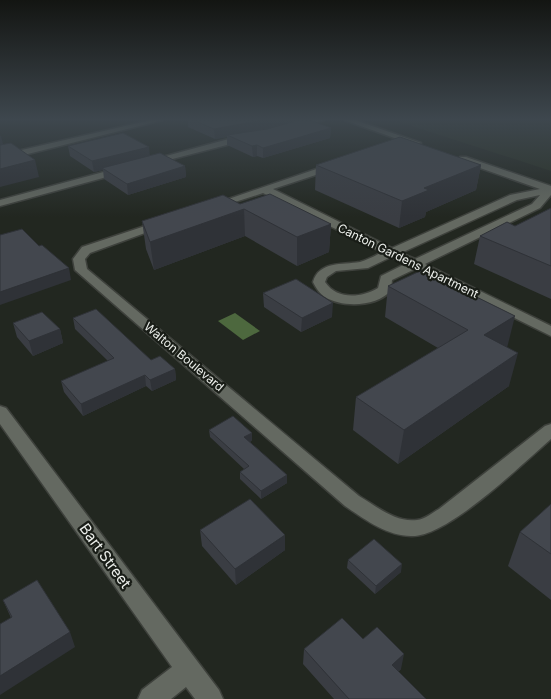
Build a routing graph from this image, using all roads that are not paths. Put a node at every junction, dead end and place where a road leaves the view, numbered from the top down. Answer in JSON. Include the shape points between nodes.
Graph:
{"nodes":[{"id":1,"x":22,"y":153,"type":"edge"},
{"id":2,"x":184,"y":153,"type":"edge"},
{"id":3,"x":449,"y":154,"type":"edge"},
{"id":4,"x":0,"y":158,"type":"edge"},
{"id":5,"x":345,"y":163,"type":"edge"},
{"id":6,"x":264,"y":189,"type":"junction"},
{"id":7,"x":550,"y":190,"type":"edge"},
{"id":8,"x":0,"y":203,"type":"edge"},
{"id":9,"x":200,"y":210,"type":"edge"},
{"id":10,"x":466,"y":218,"type":"junction"},
{"id":11,"x":173,"y":219,"type":"edge"},
{"id":12,"x":489,"y":228,"type":"junction"},
{"id":13,"x":391,"y":252,"type":"junction"},
{"id":14,"x":415,"y":264,"type":"junction"},
{"id":15,"x":551,"y":332,"type":"edge"},
{"id":16,"x":0,"y":412,"type":"edge"},
{"id":17,"x":551,"y":430,"type":"edge"},
{"id":18,"x":188,"y":669,"type":"junction"},
{"id":19,"x":151,"y":699,"type":"edge"},
{"id":20,"x":210,"y":699,"type":"edge"}],
"edges":[{"from":1,"to":4,"type":"street"},
{"from":2,"to":8,"type":"street"},
{"from":3,"to":7,"type":"street"},
{"from":5,"to":6,"type":"street"},
{"from":6,"to":9,"type":"street"},
{"from":6,"to":13,"type":"street","name":"Canton Gardens Apartment"},
{"from":7,"to":10,"type":"street","via":[[514,197]]},
{"from":7,"to":12,"type":"street","via":[[536,206]]},
{"from":10,"to":12,"type":"street"},
{"from":10,"to":13,"type":"street"},
{"from":11,"to":17,"type":"street","name":"Walton Boulevard","via":[[92,247],[79,259],[81,270],[352,501],[376,516],[416,528],[430,523],[446,515]]},
{"from":12,"to":14,"type":"street"},
{"from":13,"to":14,"type":"street","name":"Canton Gardens Apartment"},
{"from":13,"to":14,"type":"street","via":[[364,265],[327,271],[319,282],[337,298],[366,299],[384,290],[390,276]]},
{"from":14,"to":15,"type":"street","name":"Canton Gardens Apartment"},
{"from":16,"to":18,"type":"street","name":"Bart Street"},
{"from":18,"to":19,"type":"street"},
{"from":18,"to":20,"type":"street","name":"Bart Street"}]}
